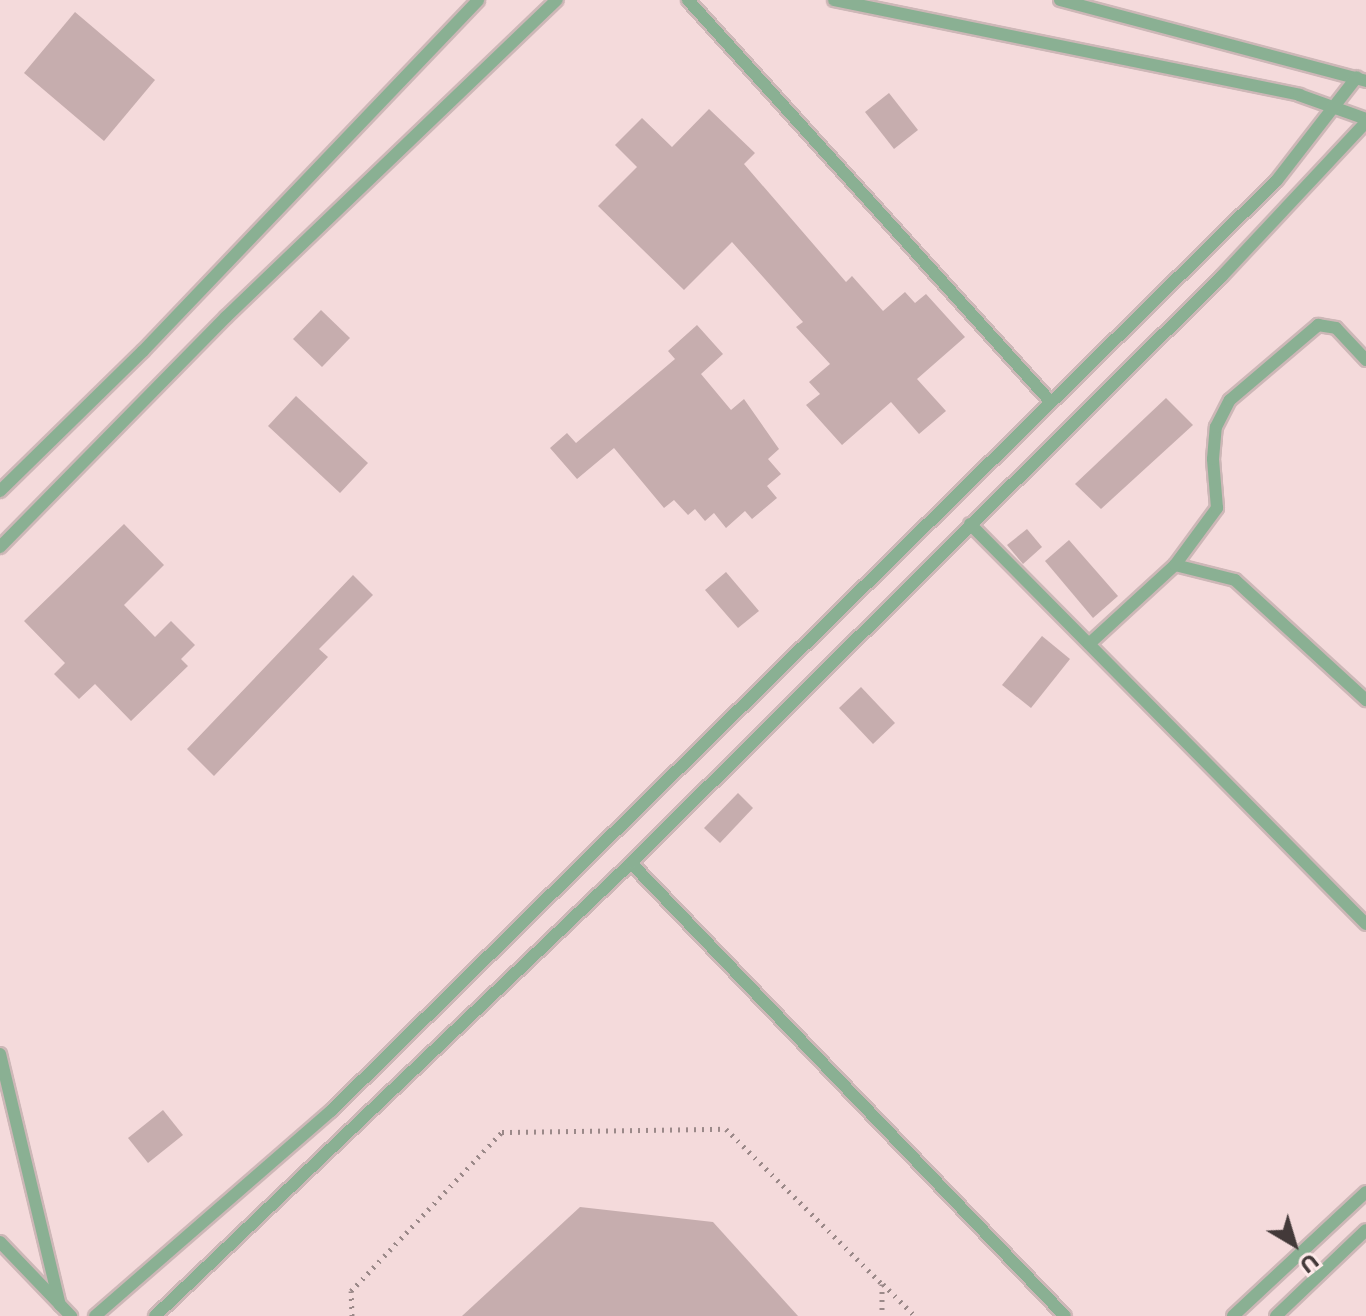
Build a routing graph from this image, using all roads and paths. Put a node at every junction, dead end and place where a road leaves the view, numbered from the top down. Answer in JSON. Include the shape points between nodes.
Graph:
{"nodes":[{"id":1,"x":478,"y":0,"type":"edge"},
{"id":2,"x":556,"y":0,"type":"edge"},
{"id":3,"x":688,"y":0,"type":"edge"},
{"id":4,"x":834,"y":0,"type":"edge"},
{"id":5,"x":1060,"y":0,"type":"edge"},
{"id":6,"x":1362,"y":79,"type":"edge"},
{"id":7,"x":1334,"y":107,"type":"junction"},
{"id":8,"x":1366,"y":121,"type":"edge"},
{"id":9,"x":1366,"y":360,"type":"edge"},
{"id":10,"x":1050,"y":401,"type":"junction"},
{"id":11,"x":0,"y":491,"type":"edge"},
{"id":12,"x":970,"y":524,"type":"junction"},
{"id":13,"x":0,"y":547,"type":"edge"},
{"id":14,"x":1175,"y":565,"type":"junction"},
{"id":15,"x":1089,"y":644,"type":"junction"},
{"id":16,"x":1366,"y":700,"type":"edge"},
{"id":17,"x":631,"y":863,"type":"junction"},
{"id":18,"x":1366,"y":924,"type":"edge"},
{"id":19,"x":0,"y":1054,"type":"edge"},
{"id":20,"x":1366,"y":1192,"type":"edge"},
{"id":21,"x":1366,"y":1230,"type":"edge"},
{"id":22,"x":0,"y":1242,"type":"edge"},
{"id":23,"x":882,"y":1284,"type":"junction"},
{"id":24,"x":60,"y":1305,"type":"junction"},
{"id":25,"x":71,"y":1316,"type":"edge"},
{"id":26,"x":95,"y":1316,"type":"edge"},
{"id":27,"x":155,"y":1316,"type":"edge"},
{"id":28,"x":352,"y":1316,"type":"edge"},
{"id":29,"x":882,"y":1316,"type":"edge"},
{"id":30,"x":915,"y":1316,"type":"edge"},
{"id":31,"x":1065,"y":1316,"type":"edge"},
{"id":32,"x":1233,"y":1316,"type":"edge"},
{"id":33,"x":1276,"y":1316,"type":"edge"}],
"edges":[{"from":1,"to":11,"type":"lane","via":[[143,351]]},
{"from":2,"to":13,"type":"lane","via":[[226,317]]},
{"from":3,"to":10,"type":"lane"},
{"from":4,"to":7,"type":"lane"},
{"from":5,"to":6,"type":"lane"},
{"from":6,"to":7,"type":"lane"},
{"from":7,"to":8,"type":"lane"},
{"from":7,"to":10,"type":"lane","via":[[1277,180]]},
{"from":8,"to":12,"type":"lane","via":[[1222,276]]},
{"from":9,"to":14,"type":"lane","via":[[1336,328],[1318,325],[1230,400],[1215,438],[1217,508]]},
{"from":10,"to":26,"type":"lane","via":[[331,1111]]},
{"from":12,"to":15,"type":"lane"},
{"from":12,"to":17,"type":"lane"},
{"from":14,"to":15,"type":"lane"},
{"from":14,"to":16,"type":"lane","via":[[1235,580]]},
{"from":15,"to":18,"type":"lane"},
{"from":17,"to":27,"type":"lane"},
{"from":17,"to":31,"type":"lane"},
{"from":19,"to":24,"type":"lane"},
{"from":20,"to":32,"type":"lane"},
{"from":21,"to":33,"type":"lane"},
{"from":22,"to":24,"type":"lane"},
{"from":23,"to":28,"type":"path","via":[[726,1129],[502,1132],[351,1291]]},
{"from":23,"to":29,"type":"path"},
{"from":23,"to":30,"type":"path"},
{"from":24,"to":25,"type":"lane"}]}
